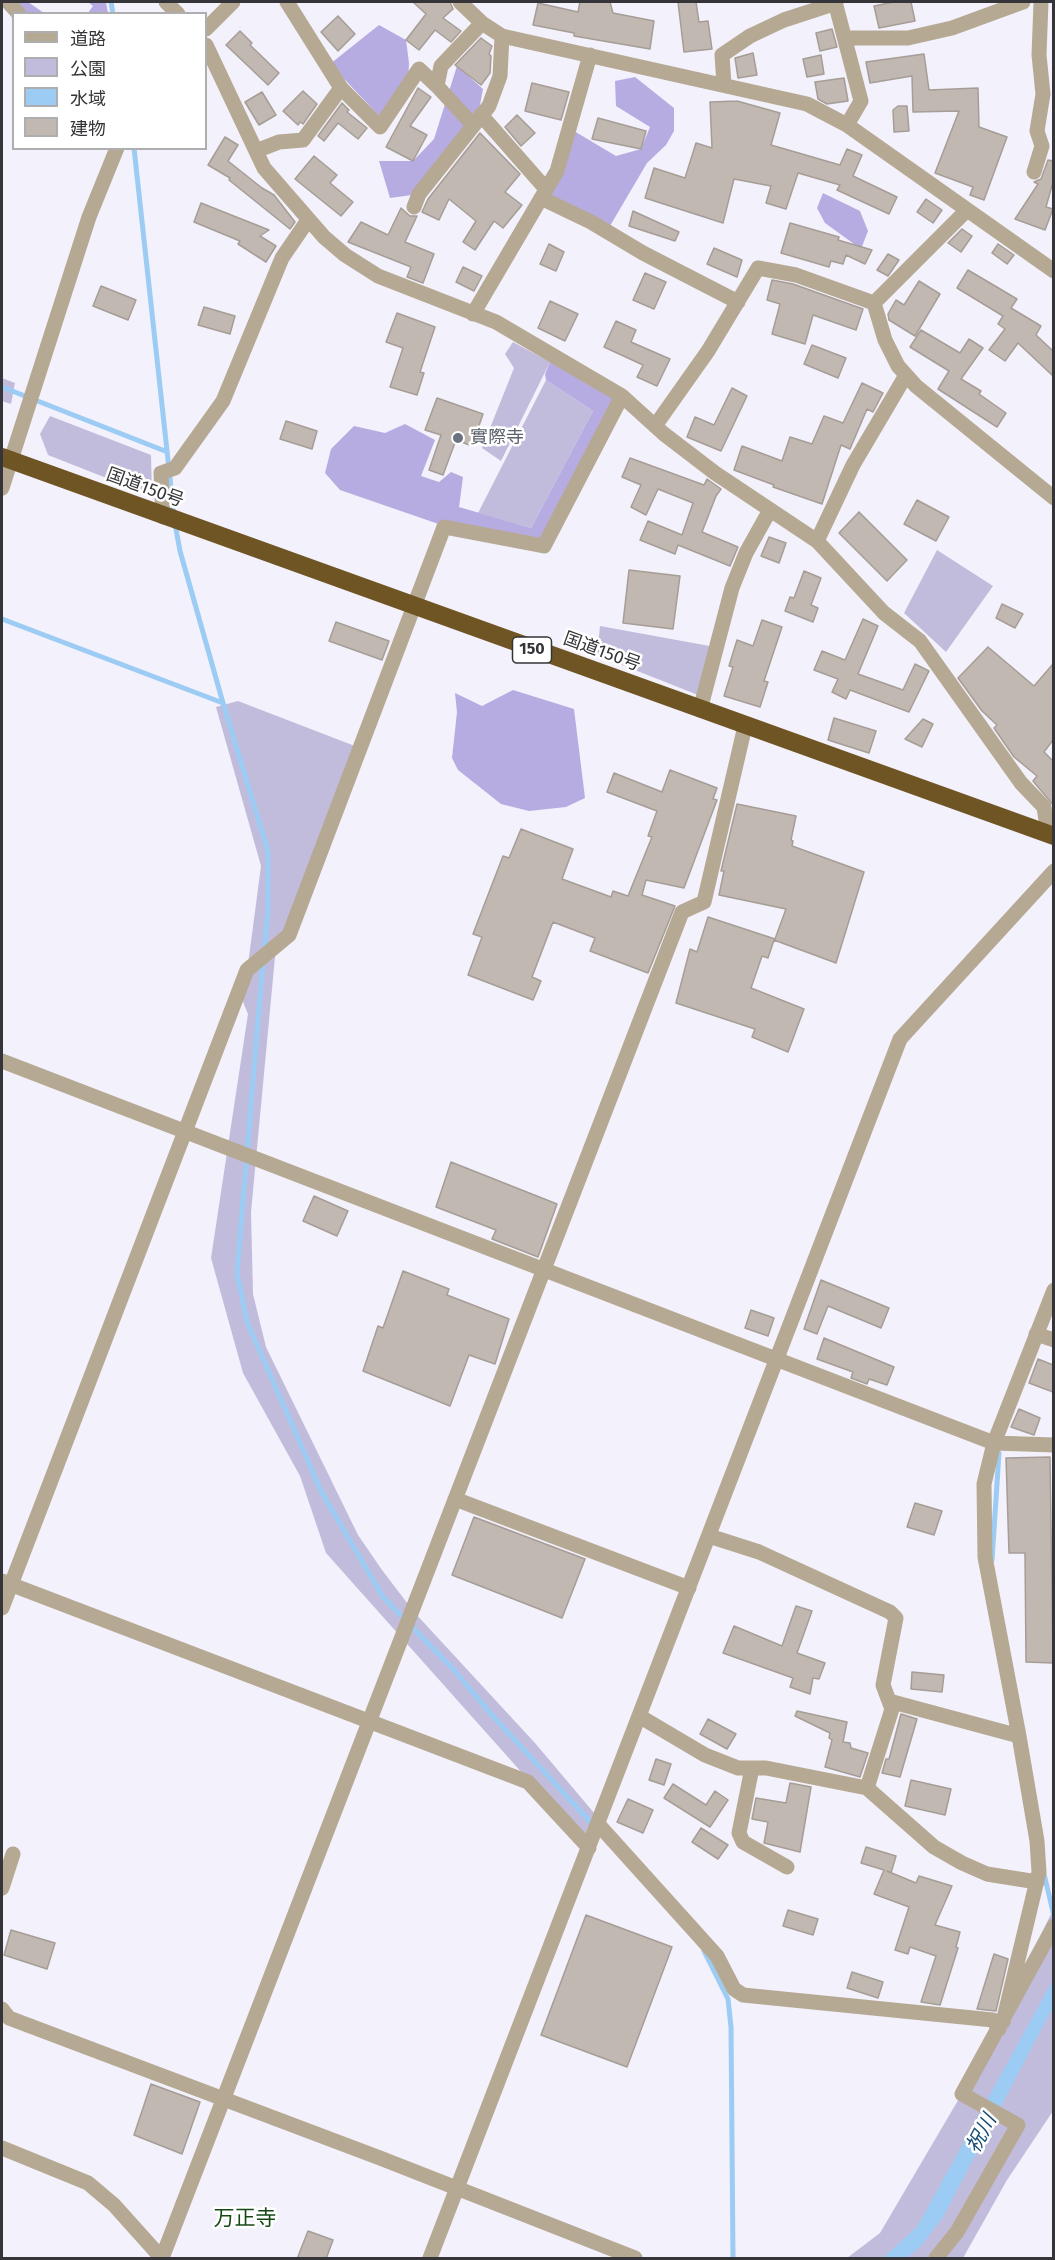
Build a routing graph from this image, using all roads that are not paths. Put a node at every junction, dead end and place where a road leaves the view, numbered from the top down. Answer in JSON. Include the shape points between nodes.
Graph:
{"nodes":[{"id":1,"x":232,"y":2,"type":"edge"},
{"id":2,"x":287,"y":2,"type":"edge"},
{"id":3,"x":460,"y":2,"type":"edge"},
{"id":4,"x":835,"y":2,"type":"edge"},
{"id":5,"x":1023,"y":2,"type":"edge"},
{"id":6,"x":1041,"y":2,"type":"edge"},
{"id":7,"x":482,"y":23,"type":"junction"},
{"id":8,"x":207,"y":28,"type":"edge"},
{"id":9,"x":502,"y":36,"type":"junction"},
{"id":10,"x":846,"y":38,"type":"junction"},
{"id":11,"x":207,"y":47,"type":"edge"},
{"id":12,"x":590,"y":55,"type":"junction"},
{"id":13,"x":724,"y":85,"type":"junction"},
{"id":14,"x":437,"y":86,"type":"junction"},
{"id":15,"x":341,"y":88,"type":"junction"},
{"id":16,"x":477,"y":120,"type":"junction"},
{"id":17,"x":847,"y":125,"type":"junction"},
{"id":18,"x":116,"y":150,"type":"edge"},
{"id":19,"x":256,"y":151,"type":"junction"},
{"id":20,"x":1034,"y":172,"type":"dead end"},
{"id":21,"x":544,"y":193,"type":"junction"},
{"id":22,"x":414,"y":207,"type":"dead end"},
{"id":23,"x":967,"y":210,"type":"junction"},
{"id":24,"x":308,"y":219,"type":"junction"},
{"id":25,"x":1053,"y":271,"type":"edge"},
{"id":26,"x":738,"y":302,"type":"junction"},
{"id":27,"x":874,"y":303,"type":"junction"},
{"id":28,"x":473,"y":314,"type":"junction"},
{"id":29,"x":906,"y":375,"type":"junction"},
{"id":30,"x":622,"y":396,"type":"junction"},
{"id":31,"x":655,"y":426,"type":"junction"},
{"id":32,"x":6,"y":459,"type":"edge"},
{"id":33,"x":2,"y":488,"type":"edge"},
{"id":34,"x":1053,"y":498,"type":"edge"},
{"id":35,"x":770,"y":510,"type":"junction"},
{"id":36,"x":163,"y":517,"type":"junction"},
{"id":37,"x":817,"y":541,"type":"junction"},
{"id":38,"x":414,"y":607,"type":"junction"},
{"id":39,"x":700,"y":710,"type":"junction"},
{"id":40,"x":745,"y":726,"type":"junction"},
{"id":41,"x":1051,"y":835,"type":"edge"},
{"id":42,"x":1053,"y":871,"type":"edge"},
{"id":43,"x":2,"y":1061,"type":"edge"},
{"id":44,"x":186,"y":1132,"type":"junction"},
{"id":45,"x":544,"y":1269,"type":"junction"},
{"id":46,"x":1053,"y":1290,"type":"edge"},
{"id":47,"x":1045,"y":1337,"type":"edge"},
{"id":48,"x":776,"y":1361,"type":"junction"},
{"id":49,"x":1000,"y":1444,"type":"junction"},
{"id":50,"x":1053,"y":1445,"type":"edge"},
{"id":51,"x":455,"y":1499,"type":"junction"},
{"id":52,"x":709,"y":1536,"type":"junction"},
{"id":53,"x":6,"y":1583,"type":"edge"},
{"id":54,"x":689,"y":1588,"type":"junction"},
{"id":55,"x":2,"y":1608,"type":"edge"},
{"id":56,"x":889,"y":1701,"type":"junction"},
{"id":57,"x":639,"y":1716,"type":"junction"},
{"id":58,"x":369,"y":1722,"type":"junction"},
{"id":59,"x":1019,"y":1736,"type":"junction"},
{"id":60,"x":752,"y":1768,"type":"junction"},
{"id":61,"x":867,"y":1788,"type":"junction"},
{"id":62,"x":598,"y":1824,"type":"junction"},
{"id":63,"x":588,"y":1848,"type":"junction"},
{"id":64,"x":13,"y":1854,"type":"dead end"},
{"id":65,"x":787,"y":1867,"type":"dead end"},
{"id":66,"x":1037,"y":1882,"type":"junction"},
{"id":67,"x":2,"y":1888,"type":"edge"},
{"id":68,"x":1053,"y":1926,"type":"edge"},
{"id":69,"x":2,"y":2009,"type":"edge"},
{"id":70,"x":1001,"y":2025,"type":"junction"},
{"id":71,"x":223,"y":2099,"type":"junction"},
{"id":72,"x":2,"y":2148,"type":"edge"},
{"id":73,"x":456,"y":2190,"type":"junction"},
{"id":74,"x":162,"y":2258,"type":"edge"},
{"id":75,"x":430,"y":2259,"type":"edge"},
{"id":76,"x":635,"y":2259,"type":"edge"},
{"id":77,"x":936,"y":2259,"type":"edge"}],
"edges":[{"from":1,"to":8,"type":"street"},
{"from":2,"to":15,"type":"street"},
{"from":3,"to":7,"type":"street"},
{"from":4,"to":10,"type":"street"},
{"from":4,"to":13,"type":"street","via":[[784,20],[722,55]]},
{"from":5,"to":10,"type":"street","via":[[952,28],[908,38]]},
{"from":6,"to":20,"type":"street","via":[[1039,55],[1043,94],[1037,131],[1042,146]]},
{"from":7,"to":9,"type":"street"},
{"from":7,"to":14,"type":"street","via":[[441,66]]},
{"from":9,"to":12,"type":"street"},
{"from":9,"to":16,"type":"street","via":[[500,76],[489,106]]},
{"from":10,"to":17,"type":"street","via":[[861,101]]},
{"from":11,"to":19,"type":"street"},
{"from":12,"to":13,"type":"street"},
{"from":12,"to":21,"type":"street","via":[[557,171]]},
{"from":13,"to":17,"type":"street","via":[[807,104]]},
{"from":14,"to":15,"type":"street","via":[[419,69],[380,127]]},
{"from":14,"to":16,"type":"street"},
{"from":15,"to":19,"type":"street","via":[[303,140],[279,142]]},
{"from":16,"to":21,"type":"street"},
{"from":16,"to":22,"type":"street","via":[[419,194]]},
{"from":17,"to":23,"type":"street"},
{"from":18,"to":32,"type":"street","via":[[89,217]]},
{"from":19,"to":24,"type":"street","via":[[264,168]]},
{"from":21,"to":26,"type":"street","via":[[643,253]]},
{"from":21,"to":28,"type":"street"},
{"from":23,"to":25,"type":"street"},
{"from":23,"to":27,"type":"street"},
{"from":24,"to":28,"type":"street","via":[[345,255],[378,276]]},
{"from":24,"to":36,"type":"street","via":[[282,258],[223,401],[175,468],[161,473]]},
{"from":26,"to":27,"type":"street","via":[[758,268],[796,275]]},
{"from":26,"to":31,"type":"street"},
{"from":27,"to":29,"type":"street","via":[[885,340]]},
{"from":28,"to":30,"type":"street","via":[[496,322]]},
{"from":29,"to":34,"type":"street"},
{"from":29,"to":37,"type":"street","via":[[853,465]]},
{"from":30,"to":31,"type":"street"},
{"from":30,"to":38,"type":"street","via":[[544,546],[444,527]]},
{"from":31,"to":35,"type":"street"},
{"from":32,"to":33,"type":"street"},
{"from":32,"to":36,"type":"highway","name":"国道150号","number":"150"},
{"from":35,"to":37,"type":"street"},
{"from":35,"to":39,"type":"street","via":[[732,588]]},
{"from":36,"to":38,"type":"highway","name":"国道150号","number":"150"},
{"from":37,"to":41,"type":"street","via":[[884,613],[920,641],[1021,783],[1044,807]]},
{"from":38,"to":39,"type":"highway","name":"国道150号","number":"150"},
{"from":38,"to":44,"type":"street","via":[[289,935],[248,970]]},
{"from":39,"to":40,"type":"highway","name":"国道150号","number":"150"},
{"from":40,"to":41,"type":"highway","name":"国道150号","number":"150"},
{"from":40,"to":45,"type":"street","via":[[704,902],[682,912]]},
{"from":42,"to":48,"type":"street","via":[[900,1039]]},
{"from":43,"to":44,"type":"street"},
{"from":44,"to":45,"type":"street"},
{"from":44,"to":53,"type":"street"},
{"from":45,"to":48,"type":"street"},
{"from":45,"to":51,"type":"street"},
{"from":46,"to":47,"type":"street"},
{"from":47,"to":49,"type":"street"},
{"from":48,"to":49,"type":"street"},
{"from":48,"to":52,"type":"street"},
{"from":49,"to":50,"type":"street"},
{"from":49,"to":59,"type":"street","via":[[984,1484],[985,1557]]},
{"from":51,"to":54,"type":"street"},
{"from":51,"to":58,"type":"street"},
{"from":52,"to":54,"type":"street"},
{"from":52,"to":56,"type":"street","via":[[759,1552],[890,1612],[896,1618],[883,1685]]},
{"from":53,"to":55,"type":"street"},
{"from":53,"to":58,"type":"street"},
{"from":54,"to":57,"type":"street"},
{"from":56,"to":59,"type":"street"},
{"from":56,"to":61,"type":"street","via":[[892,1709]]},
{"from":57,"to":60,"type":"street","via":[[705,1755],[738,1768]]},
{"from":57,"to":62,"type":"street"},
{"from":58,"to":63,"type":"street","via":[[528,1782]]},
{"from":58,"to":71,"type":"street"},
{"from":59,"to":66,"type":"street","via":[[1037,1842]]},
{"from":60,"to":61,"type":"street"},
{"from":60,"to":65,"type":"street","via":[[739,1833],[743,1842]]},
{"from":61,"to":66,"type":"street","via":[[934,1847],[962,1863],[987,1874]]},
{"from":62,"to":63,"type":"street"},
{"from":62,"to":70,"type":"street","via":[[717,1956],[734,1989],[743,1995],[993,2020]]},
{"from":63,"to":73,"type":"street"},
{"from":64,"to":67,"type":"street"},
{"from":66,"to":70,"type":"street"},
{"from":68,"to":70,"type":"street"},
{"from":69,"to":71,"type":"street","via":[[9,2018]]},
{"from":70,"to":77,"type":"street","via":[[962,2094],[1018,2125],[957,2232]]},
{"from":71,"to":73,"type":"street"},
{"from":71,"to":74,"type":"street"},
{"from":72,"to":74,"type":"street","via":[[88,2183],[114,2205]]},
{"from":73,"to":75,"type":"street"},
{"from":73,"to":76,"type":"street"}]}
